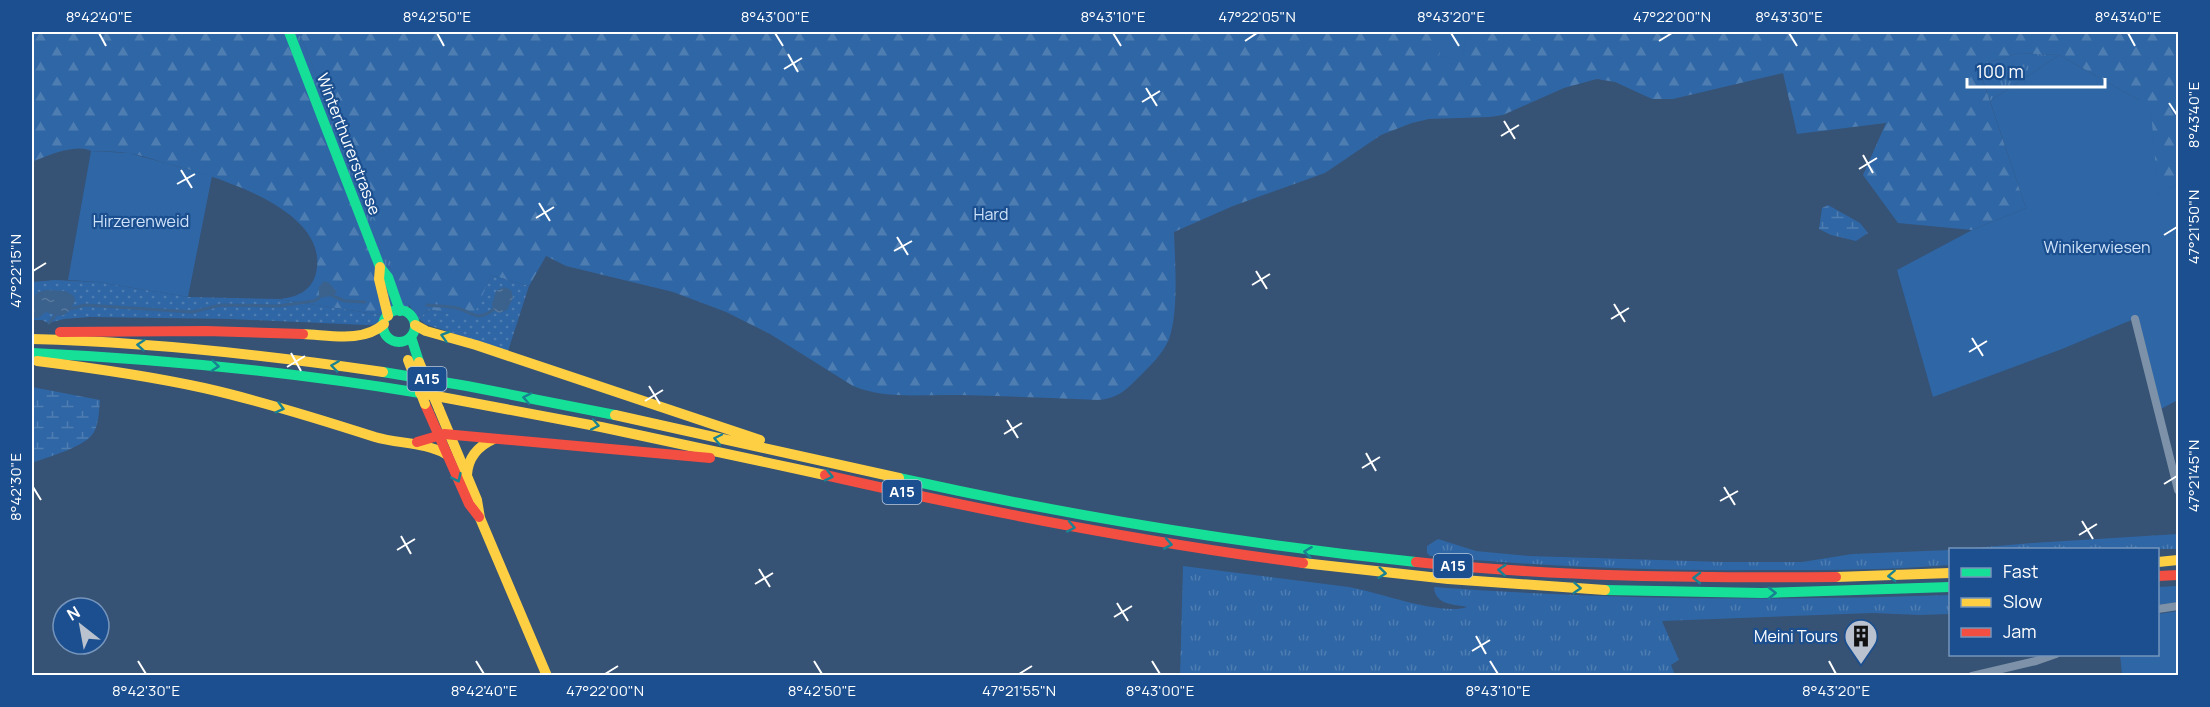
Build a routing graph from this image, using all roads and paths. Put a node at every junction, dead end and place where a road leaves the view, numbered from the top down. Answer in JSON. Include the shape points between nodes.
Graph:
{"nodes":[{"id":1,"x":289,"y":32,"type":"edge"},
{"id":2,"x":380,"y":267,"type":"junction"},
{"id":3,"x":400,"y":311,"type":"junction"},
{"id":4,"x":2135,"y":319,"type":"dead end"},
{"id":5,"x":386,"y":320,"type":"junction"},
{"id":6,"x":415,"y":325,"type":"junction"},
{"id":7,"x":32,"y":333,"type":"edge"},
{"id":8,"x":411,"y":337,"type":"junction"},
{"id":9,"x":32,"y":339,"type":"edge"},
{"id":10,"x":399,"y":342,"type":"junction"},
{"id":11,"x":32,"y":353,"type":"edge"},
{"id":12,"x":32,"y":360,"type":"edge"},
{"id":13,"x":413,"y":361,"type":"junction"},
{"id":14,"x":451,"y":435,"type":"junction"},
{"id":15,"x":438,"y":436,"type":"junction"},
{"id":16,"x":496,"y":439,"type":"junction"},
{"id":17,"x":415,"y":443,"type":"junction"},
{"id":18,"x":446,"y":454,"type":"junction"},
{"id":19,"x":816,"y":460,"type":"junction"},
{"id":20,"x":772,"y":463,"type":"junction"},
{"id":21,"x":467,"y":475,"type":"junction"},
{"id":22,"x":2178,"y":490,"type":"edge"},
{"id":23,"x":480,"y":518,"type":"junction"},
{"id":24,"x":2178,"y":560,"type":"edge"},
{"id":25,"x":2159,"y":562,"type":"edge"},
{"id":26,"x":1949,"y":573,"type":"edge"},
{"id":27,"x":2178,"y":574,"type":"edge"},
{"id":28,"x":2159,"y":576,"type":"edge"},
{"id":29,"x":1949,"y":587,"type":"edge"},
{"id":30,"x":2178,"y":606,"type":"edge"},
{"id":31,"x":2159,"y":609,"type":"edge"},
{"id":32,"x":2051,"y":656,"type":"edge"},
{"id":33,"x":547,"y":675,"type":"edge"},
{"id":34,"x":1972,"y":675,"type":"edge"}],
"edges":[{"from":1,"to":2,"type":"main road","name":"Winterthurerstrasse"},
{"from":2,"to":3,"type":"main road","name":"Winterthurerstrasse","via":[[388,277]]},
{"from":2,"to":5,"type":"main road","name":"Winterthurerstrasse"},
{"from":3,"to":5,"type":"main road"},
{"from":3,"to":6,"type":"main road","name":"Winterthurerstrasse","via":[[408,314]]},
{"from":4,"to":22,"type":"street"},
{"from":5,"to":7,"type":"main road","via":[[375,332],[362,336],[106,330]]},
{"from":5,"to":10,"type":"main road","name":"Winterthurerstrasse","via":[[387,336]]},
{"from":6,"to":8,"type":"main road"},
{"from":19,"to":6,"type":"main road","one_way":true},
{"from":8,"to":10,"type":"main road"},
{"from":8,"to":13,"type":"main road","name":"Winterthurerstrasse"},
{"from":19,"to":9,"type":"main road","number":"A15","one_way":true,"via":[[399,374],[203,351]]},
{"from":10,"to":13,"type":"main road","name":"Winterthurerstrasse"},
{"from":11,"to":20,"type":"main road","number":"A15","one_way":true,"via":[[196,364],[398,389]]},
{"from":12,"to":17,"type":"main road","one_way":true,"via":[[203,388],[384,439]]},
{"from":13,"to":14,"type":"main road","name":"Winterthurerstrasse","bridge":true},
{"from":13,"to":15,"type":"main road","name":"Winterthurerstrasse","bridge":true},
{"from":14,"to":15,"type":"main road"},
{"from":14,"to":16,"type":"main road"},
{"from":14,"to":21,"type":"main road","name":"Winterthurerstrasse"},
{"from":15,"to":17,"type":"main road"},
{"from":15,"to":18,"type":"main road","name":"Winterthurerstrasse"},
{"from":16,"to":20,"type":"main road"},
{"from":16,"to":21,"type":"main road","via":[[475,452],[467,465]]},
{"from":17,"to":18,"type":"main road"},
{"from":18,"to":23,"type":"main road","name":"Winterthurerstrasse","one_way":true,"via":[[469,504]]},
{"from":26,"to":19,"type":"main road","number":"A15","one_way":true,"via":[[1643,577],[1401,562],[1116,522]]},
{"from":20,"to":29,"type":"main road","number":"A15","one_way":true,"via":[[1111,534],[1374,573],[1651,592],[1775,593]]},
{"from":21,"to":23,"type":"main road","name":"Winterthurerstrasse"},
{"from":23,"to":33,"type":"main road","name":"Winterthurerstrasse"},
{"from":24,"to":25,"type":"main road"},
{"from":27,"to":28,"type":"main road"},
{"from":30,"to":31,"type":"street"},
{"from":32,"to":34,"type":"street"}]}
